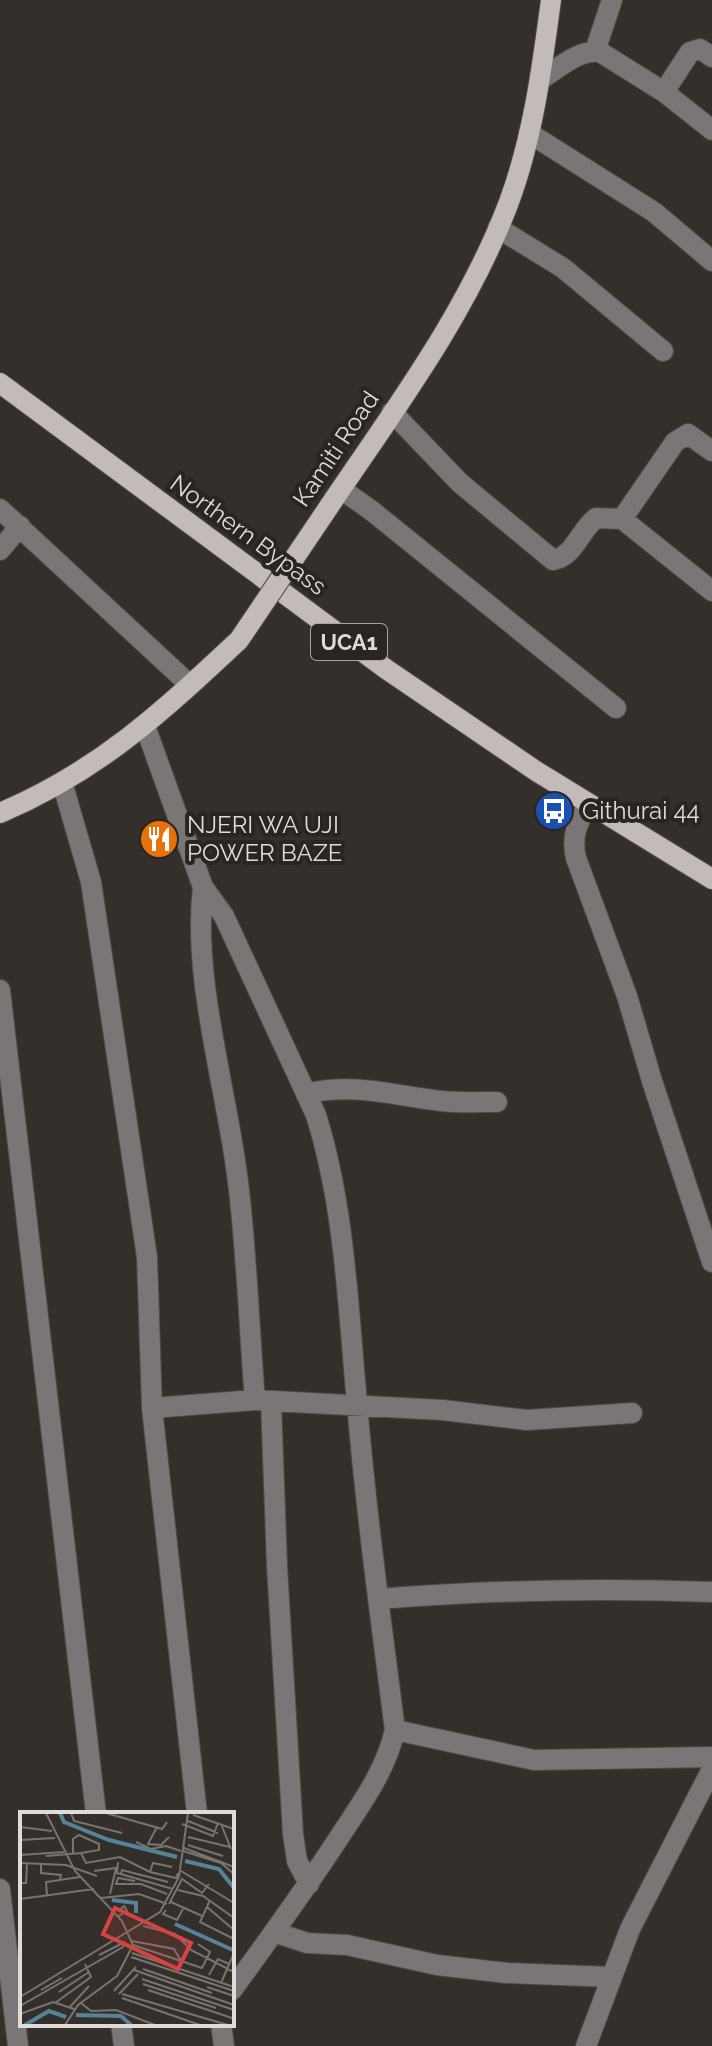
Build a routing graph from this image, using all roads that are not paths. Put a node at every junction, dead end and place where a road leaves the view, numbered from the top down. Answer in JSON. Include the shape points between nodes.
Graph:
{"nodes":[{"id":1,"x":551,"y":0,"type":"edge"},
{"id":2,"x":612,"y":0,"type":"edge"},
{"id":3,"x":595,"y":51,"type":"junction"},
{"id":4,"x":712,"y":57,"type":"edge"},
{"id":5,"x":541,"y":79,"type":"junction"},
{"id":6,"x":664,"y":92,"type":"junction"},
{"id":7,"x":712,"y":130,"type":"edge"},
{"id":8,"x":529,"y":133,"type":"junction"},
{"id":9,"x":498,"y":228,"type":"junction"},
{"id":10,"x":712,"y":261,"type":"edge"},
{"id":11,"x":663,"y":351,"type":"dead end"},
{"id":12,"x":0,"y":383,"type":"edge"},
{"id":13,"x":392,"y":412,"type":"junction"},
{"id":14,"x":712,"y":451,"type":"edge"},
{"id":15,"x":341,"y":489,"type":"junction"},
{"id":16,"x":0,"y":509,"type":"edge"},
{"id":17,"x":622,"y":519,"type":"junction"},
{"id":18,"x":20,"y":526,"type":"junction"},
{"id":19,"x":0,"y":550,"type":"edge"},
{"id":20,"x":712,"y":591,"type":"edge"},
{"id":21,"x":190,"y":685,"type":"junction"},
{"id":22,"x":616,"y":708,"type":"dead end"},
{"id":23,"x":145,"y":726,"type":"junction"},
{"id":24,"x":62,"y":782,"type":"junction"},
{"id":25,"x":588,"y":805,"type":"junction"},
{"id":26,"x":0,"y":813,"type":"edge"},
{"id":27,"x":712,"y":879,"type":"edge"},
{"id":28,"x":203,"y":887,"type":"junction"},
{"id":29,"x":0,"y":990,"type":"edge"},
{"id":30,"x":306,"y":1094,"type":"junction"},
{"id":31,"x":497,"y":1102,"type":"dead end"},
{"id":32,"x":712,"y":1262,"type":"edge"},
{"id":33,"x":263,"y":1401,"type":"junction"},
{"id":34,"x":357,"y":1407,"type":"junction"},
{"id":35,"x":152,"y":1408,"type":"junction"},
{"id":36,"x":632,"y":1413,"type":"dead end"},
{"id":37,"x":712,"y":1592,"type":"edge"},
{"id":38,"x":378,"y":1599,"type":"junction"},
{"id":39,"x":395,"y":1730,"type":"junction"},
{"id":40,"x":712,"y":1757,"type":"edge"},
{"id":41,"x":712,"y":1769,"type":"edge"},
{"id":42,"x":96,"y":1812,"type":"edge"},
{"id":43,"x":197,"y":1812,"type":"edge"},
{"id":44,"x":309,"y":1884,"type":"junction"},
{"id":45,"x":0,"y":1889,"type":"edge"},
{"id":46,"x":274,"y":1932,"type":"junction"},
{"id":47,"x":611,"y":1977,"type":"junction"},
{"id":48,"x":234,"y":1987,"type":"edge"},
{"id":49,"x":121,"y":2026,"type":"edge"},
{"id":50,"x":221,"y":2026,"type":"edge"},
{"id":51,"x":18,"y":2046,"type":"edge"},
{"id":52,"x":124,"y":2046,"type":"edge"},
{"id":53,"x":224,"y":2046,"type":"edge"},
{"id":54,"x":586,"y":2046,"type":"edge"}],
"edges":[{"from":1,"to":5,"type":"main road","name":"Kamiti Road"},
{"from":2,"to":3,"type":"street"},
{"from":3,"to":5,"type":"street","via":[[579,54]]},
{"from":3,"to":6,"type":"street"},
{"from":4,"to":6,"type":"street","via":[[700,49],[690,52]]},
{"from":5,"to":8,"type":"main road","name":"Kamiti Road"},
{"from":6,"to":7,"type":"street"},
{"from":8,"to":9,"type":"main road","name":"Kamiti Road"},
{"from":8,"to":10,"type":"street","via":[[654,212]]},
{"from":9,"to":11,"type":"street","via":[[563,268]]},
{"from":9,"to":13,"type":"main road","name":"Kamiti Road","via":[[456,314]]},
{"from":12,"to":25,"type":"main road","name":"Northern Bypass","number":"UCA1","via":[[386,669]]},
{"from":13,"to":15,"type":"main road","name":"Kamiti Road"},
{"from":13,"to":17,"type":"street","via":[[460,483],[553,560],[568,553],[596,518]]},
{"from":14,"to":17,"type":"street","via":[[688,434],[675,442]]},
{"from":15,"to":21,"type":"main road","name":"Kamiti Road","bridge":true,"via":[[239,640]]},
{"from":15,"to":22,"type":"street"},
{"from":16,"to":18,"type":"street"},
{"from":17,"to":20,"type":"street"},
{"from":18,"to":19,"type":"street"},
{"from":18,"to":21,"type":"street"},
{"from":21,"to":23,"type":"main road","name":"Kamiti Road"},
{"from":23,"to":24,"type":"main road","name":"Kamiti Road"},
{"from":23,"to":28,"type":"street"},
{"from":24,"to":26,"type":"main road","name":"Kamiti Road"},
{"from":24,"to":35,"type":"street","via":[[91,882],[147,1257]]},
{"from":25,"to":27,"type":"main road","name":"Northern Bypass","number":"UCA1"},
{"from":25,"to":32,"type":"street","via":[[575,828],[576,858],[627,996]]},
{"from":28,"to":30,"type":"street","via":[[224,916]]},
{"from":28,"to":33,"type":"street","via":[[203,967],[238,1182]]},
{"from":29,"to":42,"type":"street"},
{"from":30,"to":31,"type":"street","via":[[355,1089],[443,1102]]},
{"from":30,"to":34,"type":"street","via":[[325,1143],[343,1244]]},
{"from":33,"to":34,"type":"street"},
{"from":33,"to":35,"type":"street"},
{"from":33,"to":44,"type":"street","via":[[293,1834],[297,1861]]},
{"from":34,"to":36,"type":"street","via":[[527,1420]]},
{"from":34,"to":38,"type":"street"},
{"from":35,"to":43,"type":"street"},
{"from":37,"to":38,"type":"street","via":[[567,1589]]},
{"from":38,"to":39,"type":"street"},
{"from":39,"to":40,"type":"street","via":[[534,1760]]},
{"from":39,"to":44,"type":"street","via":[[376,1781]]},
{"from":41,"to":47,"type":"street"},
{"from":44,"to":46,"type":"street"},
{"from":45,"to":51,"type":"street"},
{"from":46,"to":47,"type":"street","via":[[307,1943],[347,1945],[437,1965]]},
{"from":46,"to":48,"type":"street"},
{"from":47,"to":54,"type":"street"},
{"from":49,"to":52,"type":"street"},
{"from":50,"to":53,"type":"street"}]}
